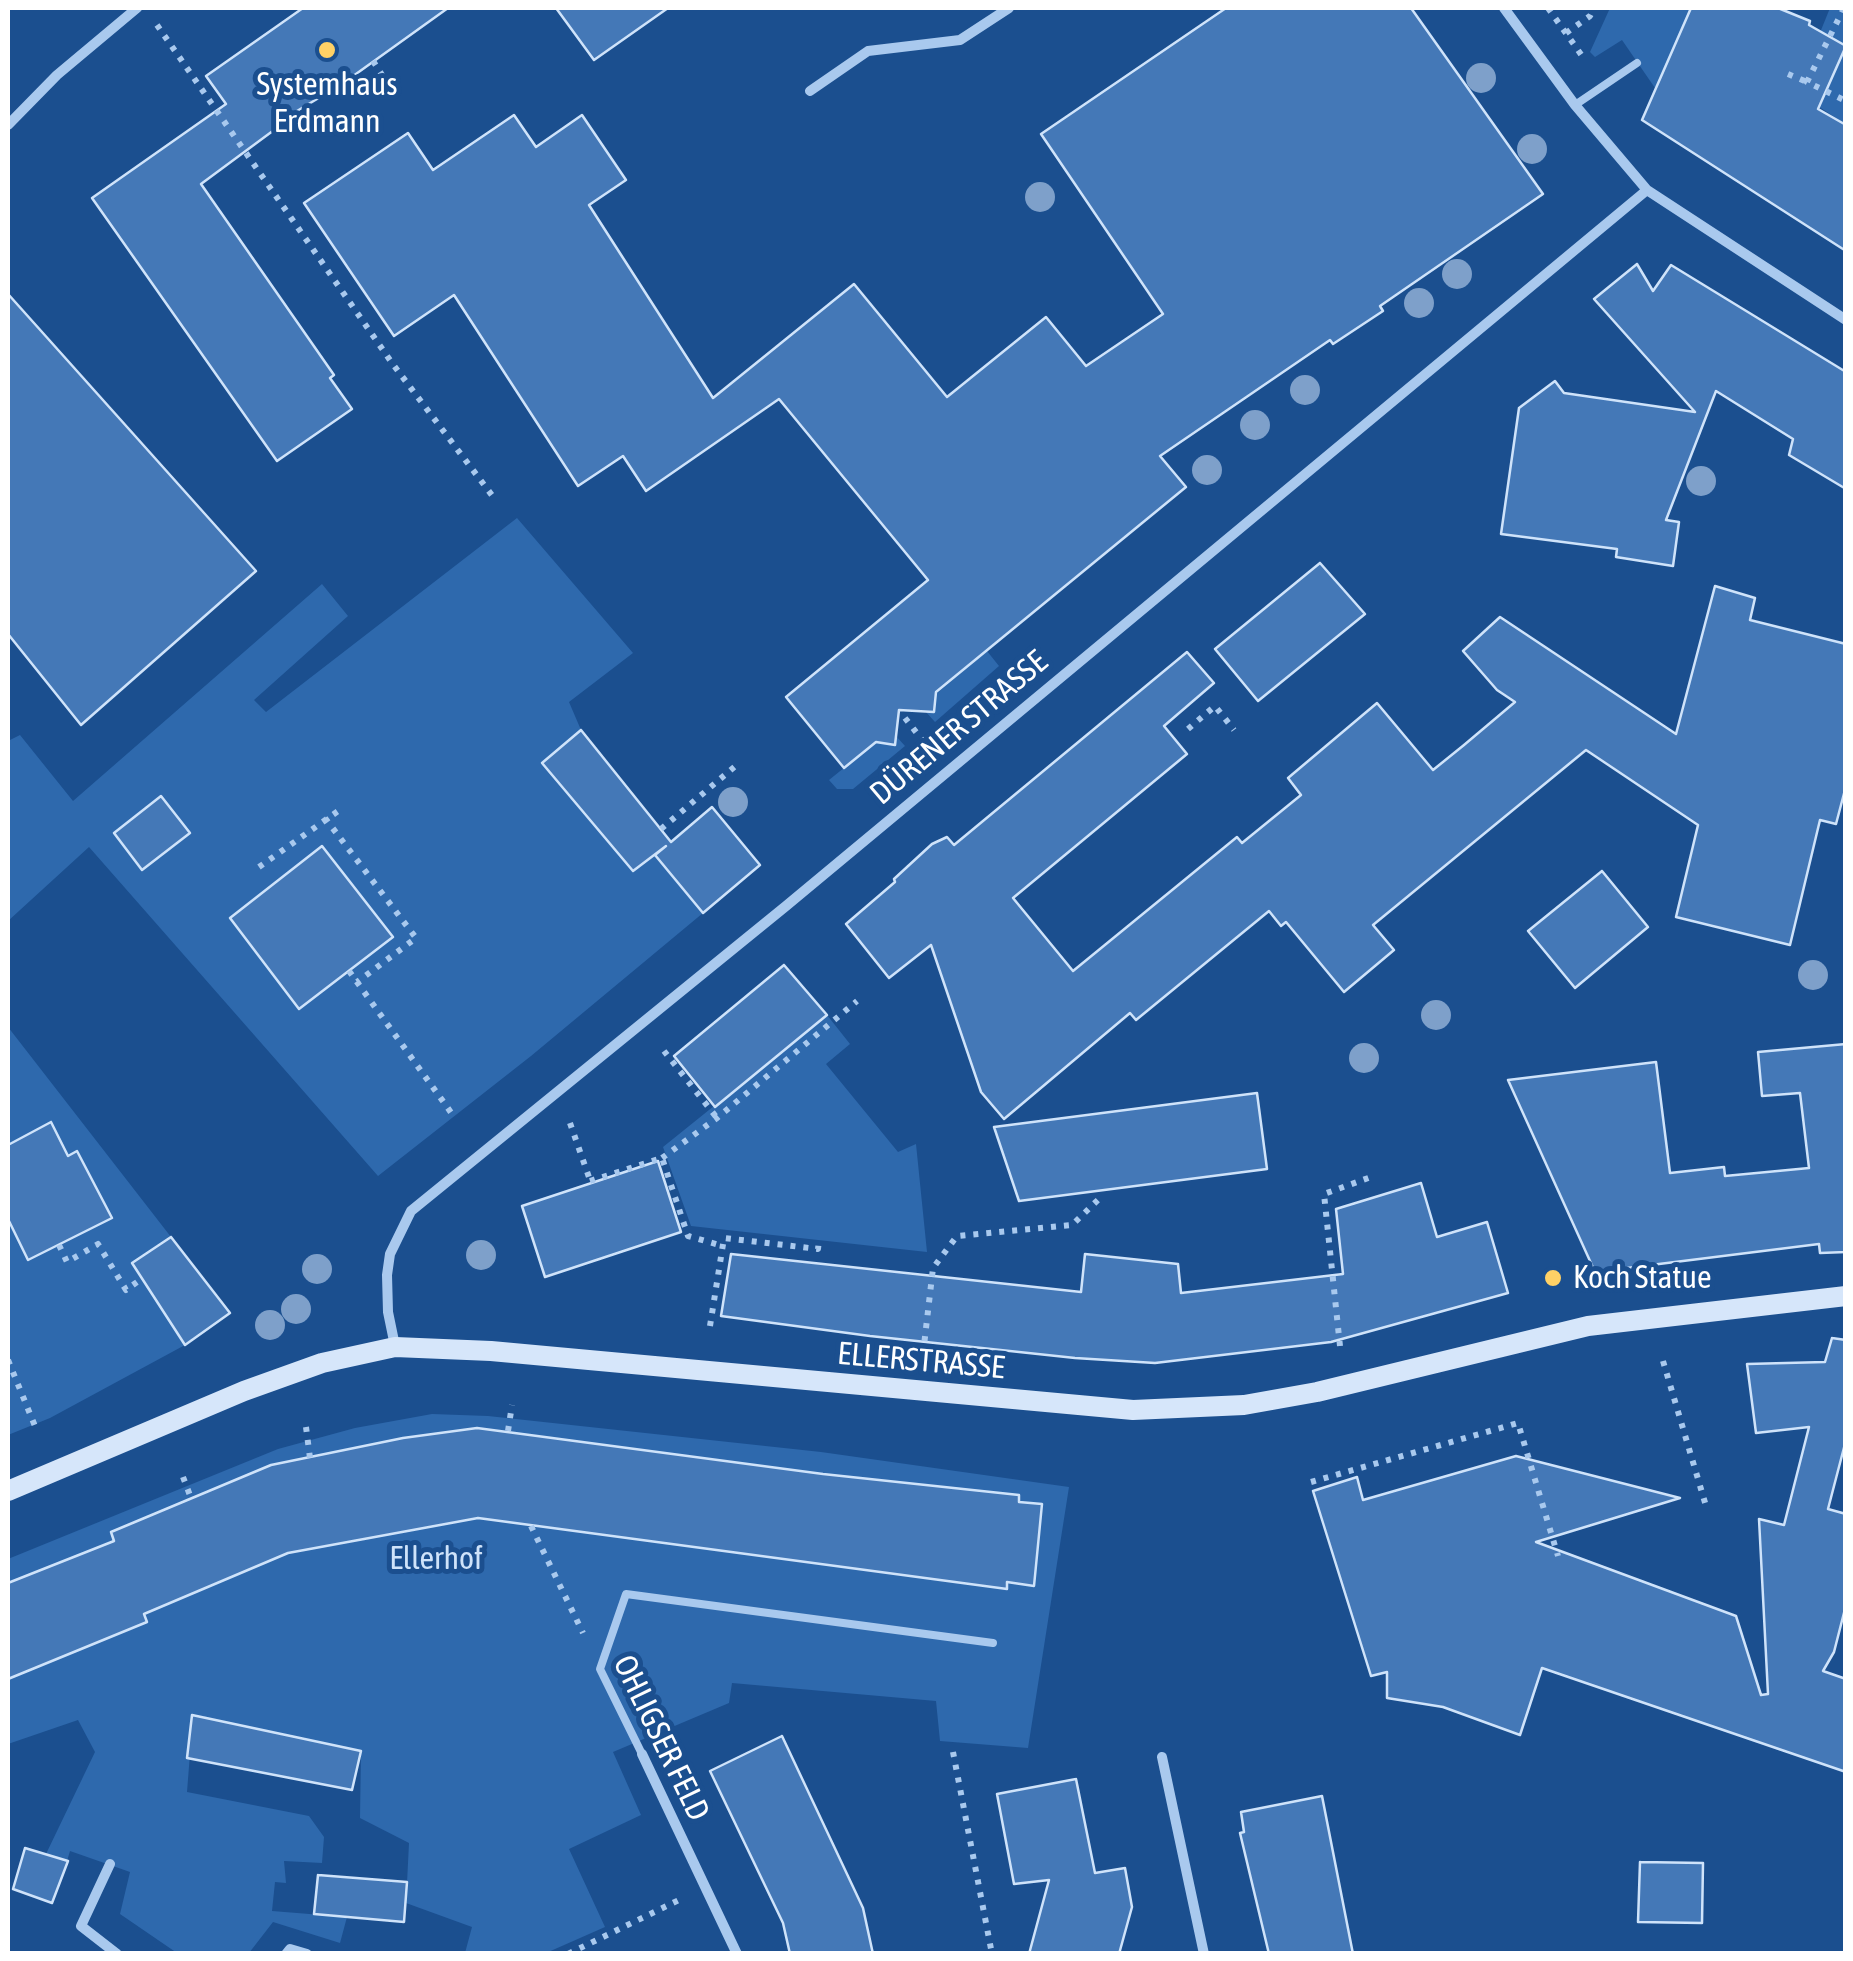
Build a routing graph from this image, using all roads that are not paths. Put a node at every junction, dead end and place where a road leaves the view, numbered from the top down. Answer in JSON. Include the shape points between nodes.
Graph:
{"nodes":[{"id":1,"x":137,"y":8,"type":"edge"},
{"id":2,"x":1009,"y":8,"type":"edge"},
{"id":3,"x":1504,"y":8,"type":"edge"},
{"id":4,"x":1637,"y":62,"type":"dead end"},
{"id":5,"x":810,"y":91,"type":"dead end"},
{"id":6,"x":1575,"y":105,"type":"junction"},
{"id":7,"x":8,"y":125,"type":"edge"},
{"id":8,"x":1646,"y":190,"type":"junction"},
{"id":9,"x":1846,"y":320,"type":"edge"},
{"id":10,"x":1846,"y":1296,"type":"edge"},
{"id":11,"x":395,"y":1347,"type":"junction"},
{"id":12,"x":8,"y":1492,"type":"edge"},
{"id":13,"x":993,"y":1643,"type":"dead end"},
{"id":14,"x":642,"y":1754,"type":"joint"},
{"id":15,"x":1162,"y":1757,"type":"dead end"},
{"id":16,"x":110,"y":1864,"type":"dead end"},
{"id":17,"x":116,"y":1954,"type":"edge"},
{"id":18,"x":286,"y":1954,"type":"edge"},
{"id":19,"x":307,"y":1954,"type":"edge"},
{"id":20,"x":737,"y":1954,"type":"edge"},
{"id":21,"x":1204,"y":1954,"type":"edge"}],
"edges":[{"from":1,"to":7,"type":"street"},
{"from":2,"to":5,"type":"street","via":[[960,40],[868,52]]},
{"from":3,"to":6,"type":"street"},
{"from":4,"to":6,"type":"lane"},
{"from":6,"to":8,"type":"street"},
{"from":8,"to":9,"type":"street"},
{"from":8,"to":11,"type":"street","name":"DÜRENER STRASSE","via":[[411,1211],[387,1276]]},
{"from":10,"to":11,"type":"main road","name":"ELLERSTRASSE","via":[[1588,1326],[1244,1404],[1133,1410]]},
{"from":11,"to":12,"type":"main road","name":"ELLERSTRASSE","via":[[322,1363],[244,1391]]},
{"from":13,"to":14,"type":"lane","name":"OHLIGSER FELD","via":[[626,1594],[600,1669]]},
{"from":14,"to":20,"type":"street","name":"OHLIGSER FELD"},
{"from":15,"to":21,"type":"street"},
{"from":16,"to":17,"type":"street","via":[[80,1926]]},
{"from":18,"to":19,"type":"street"}]}
